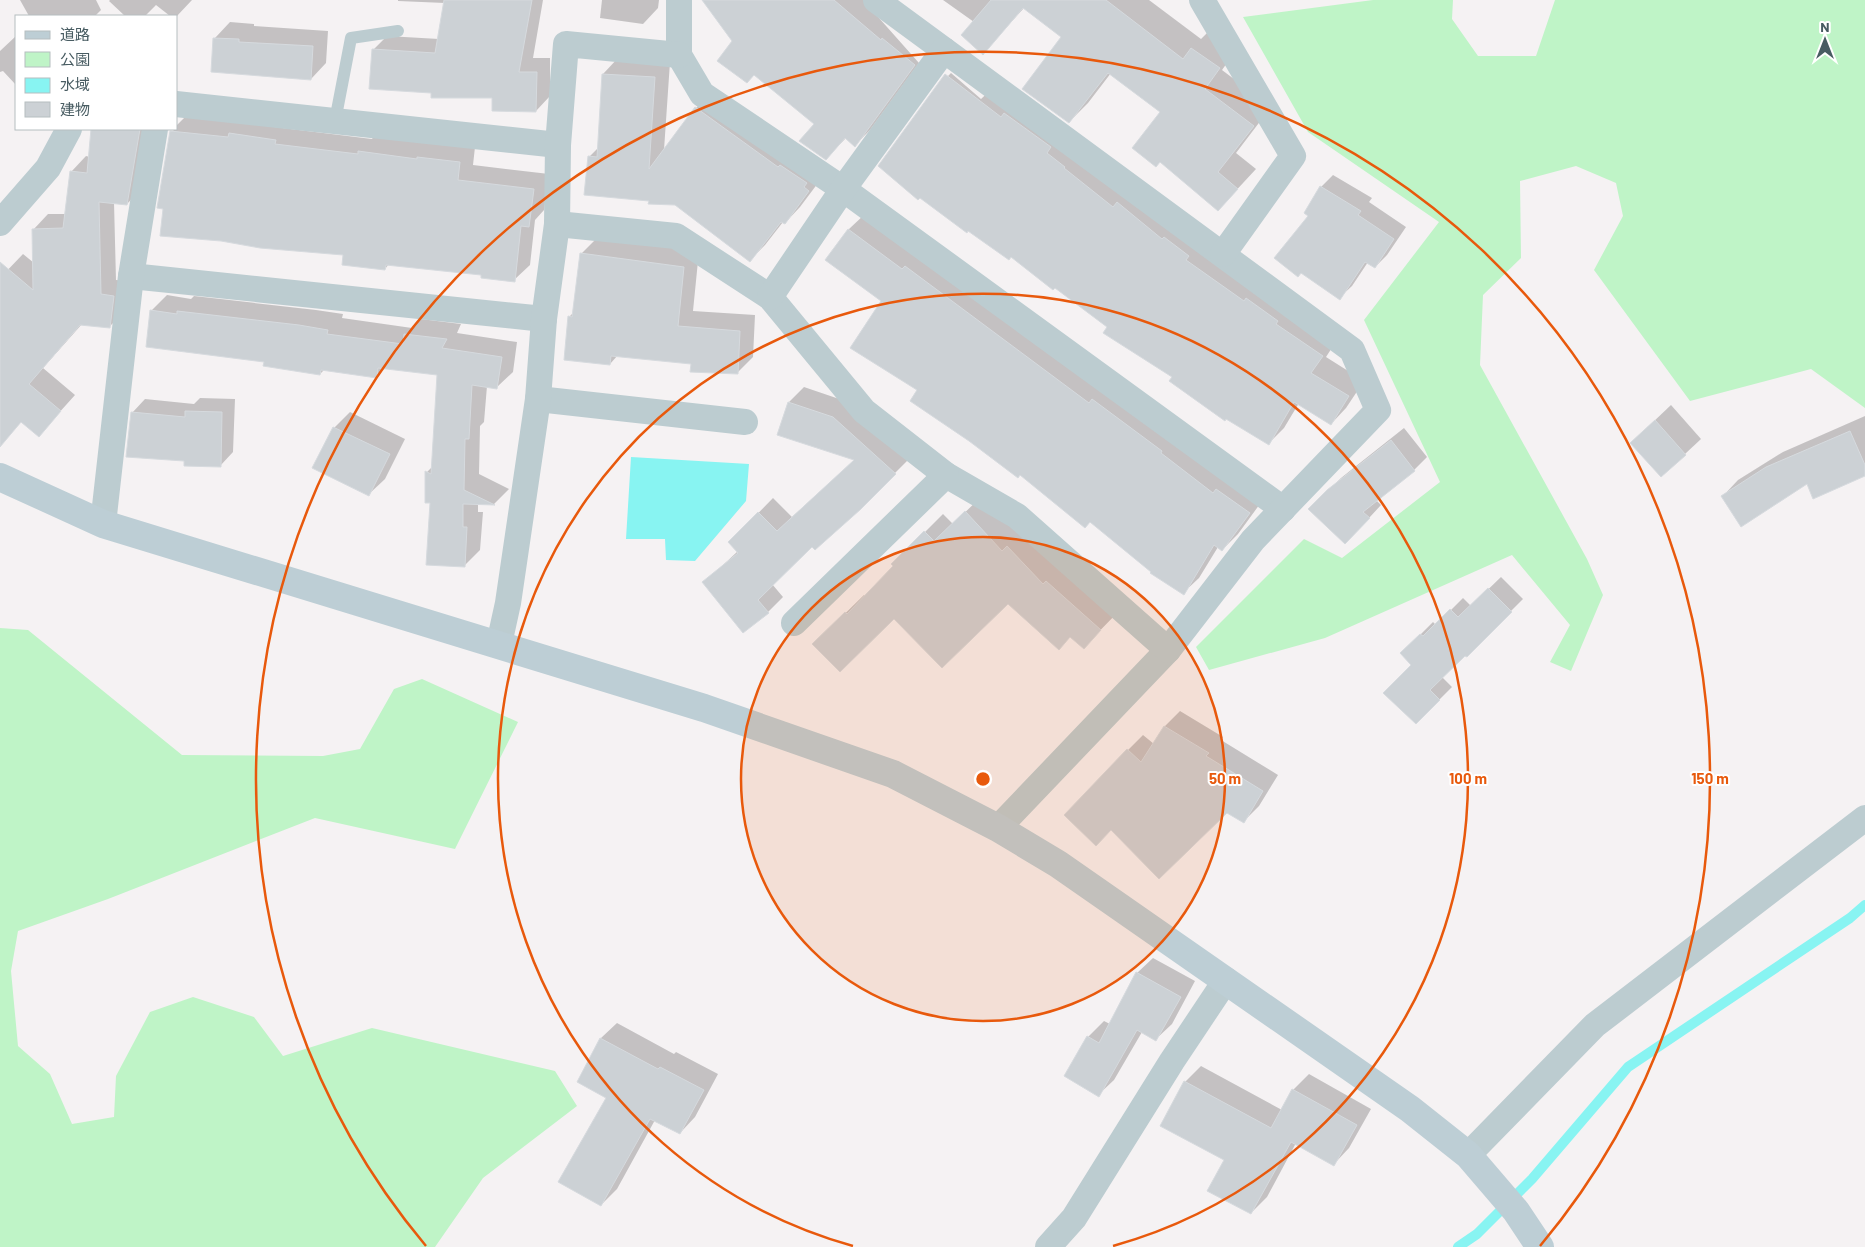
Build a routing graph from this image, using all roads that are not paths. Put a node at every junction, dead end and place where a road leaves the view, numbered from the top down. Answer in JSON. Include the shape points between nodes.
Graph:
{"nodes":[{"id":1,"x":679,"y":0,"type":"edge"},
{"id":2,"x":876,"y":0,"type":"edge"},
{"id":3,"x":1202,"y":0,"type":"edge"},
{"id":4,"x":398,"y":31,"type":"dead end"},
{"id":5,"x":944,"y":50,"type":"junction"},
{"id":6,"x":679,"y":55,"type":"junction"},
{"id":7,"x":178,"y":104,"type":"edge"},
{"id":8,"x":335,"y":121,"type":"junction"},
{"id":9,"x":68,"y":130,"type":"edge"},
{"id":10,"x":154,"y":130,"type":"edge"},
{"id":11,"x":558,"y":145,"type":"junction"},
{"id":12,"x":843,"y":189,"type":"junction"},
{"id":13,"x":0,"y":223,"type":"edge"},
{"id":14,"x":557,"y":224,"type":"junction"},
{"id":15,"x":1223,"y":254,"type":"junction"},
{"id":16,"x":132,"y":276,"type":"junction"},
{"id":17,"x":770,"y":297,"type":"junction"},
{"id":18,"x":544,"y":319,"type":"junction"},
{"id":19,"x":538,"y":399,"type":"junction"},
{"id":20,"x":745,"y":422,"type":"dead end"},
{"id":21,"x":946,"y":475,"type":"junction"},
{"id":22,"x":0,"y":477,"type":"edge"},
{"id":23,"x":1284,"y":509,"type":"junction"},
{"id":24,"x":103,"y":524,"type":"junction"},
{"id":25,"x":794,"y":623,"type":"dead end"},
{"id":26,"x":499,"y":644,"type":"junction"},
{"id":27,"x":1168,"y":650,"type":"junction"},
{"id":28,"x":1865,"y":818,"type":"edge"},
{"id":29,"x":998,"y":828,"type":"junction"},
{"id":30,"x":1226,"y":980,"type":"junction"},
{"id":31,"x":1468,"y":1155,"type":"junction"},
{"id":32,"x":1048,"y":1247,"type":"edge"},
{"id":33,"x":1540,"y":1247,"type":"edge"}],
"edges":[{"from":1,"to":6,"type":"street"},
{"from":2,"to":5,"type":"street"},
{"from":3,"to":15,"type":"street","via":[[1293,156]]},
{"from":4,"to":8,"type":"lane","via":[[351,38]]},
{"from":5,"to":12,"type":"street"},
{"from":5,"to":15,"type":"street"},
{"from":6,"to":11,"type":"street","via":[[566,44]]},
{"from":6,"to":12,"type":"street","via":[[702,94]]},
{"from":7,"to":8,"type":"street"},
{"from":8,"to":11,"type":"street"},
{"from":9,"to":13,"type":"street","via":[[48,168]]},
{"from":10,"to":16,"type":"street"},
{"from":11,"to":14,"type":"street"},
{"from":12,"to":17,"type":"street"},
{"from":12,"to":23,"type":"street"},
{"from":14,"to":17,"type":"street","via":[[676,236]]},
{"from":14,"to":18,"type":"street"},
{"from":15,"to":23,"type":"street","via":[[1352,350],[1378,410]]},
{"from":16,"to":18,"type":"street"},
{"from":16,"to":24,"type":"street"},
{"from":17,"to":21,"type":"street","via":[[864,411]]},
{"from":18,"to":19,"type":"street"},
{"from":19,"to":20,"type":"street"},
{"from":19,"to":26,"type":"street"},
{"from":21,"to":25,"type":"street"},
{"from":21,"to":27,"type":"street","via":[[1017,516]]},
{"from":22,"to":24,"type":"street"},
{"from":23,"to":27,"type":"street","via":[[1253,540]]},
{"from":24,"to":26,"type":"street"},
{"from":26,"to":29,"type":"street","via":[[704,708],[893,774]]},
{"from":27,"to":29,"type":"street"},
{"from":28,"to":31,"type":"street","via":[[1595,1025]]},
{"from":29,"to":30,"type":"street","via":[[1058,864]]},
{"from":30,"to":31,"type":"street","via":[[1410,1108]]},
{"from":30,"to":32,"type":"street","via":[[1074,1218]]},
{"from":31,"to":33,"type":"street","via":[[1516,1211]]}]}
